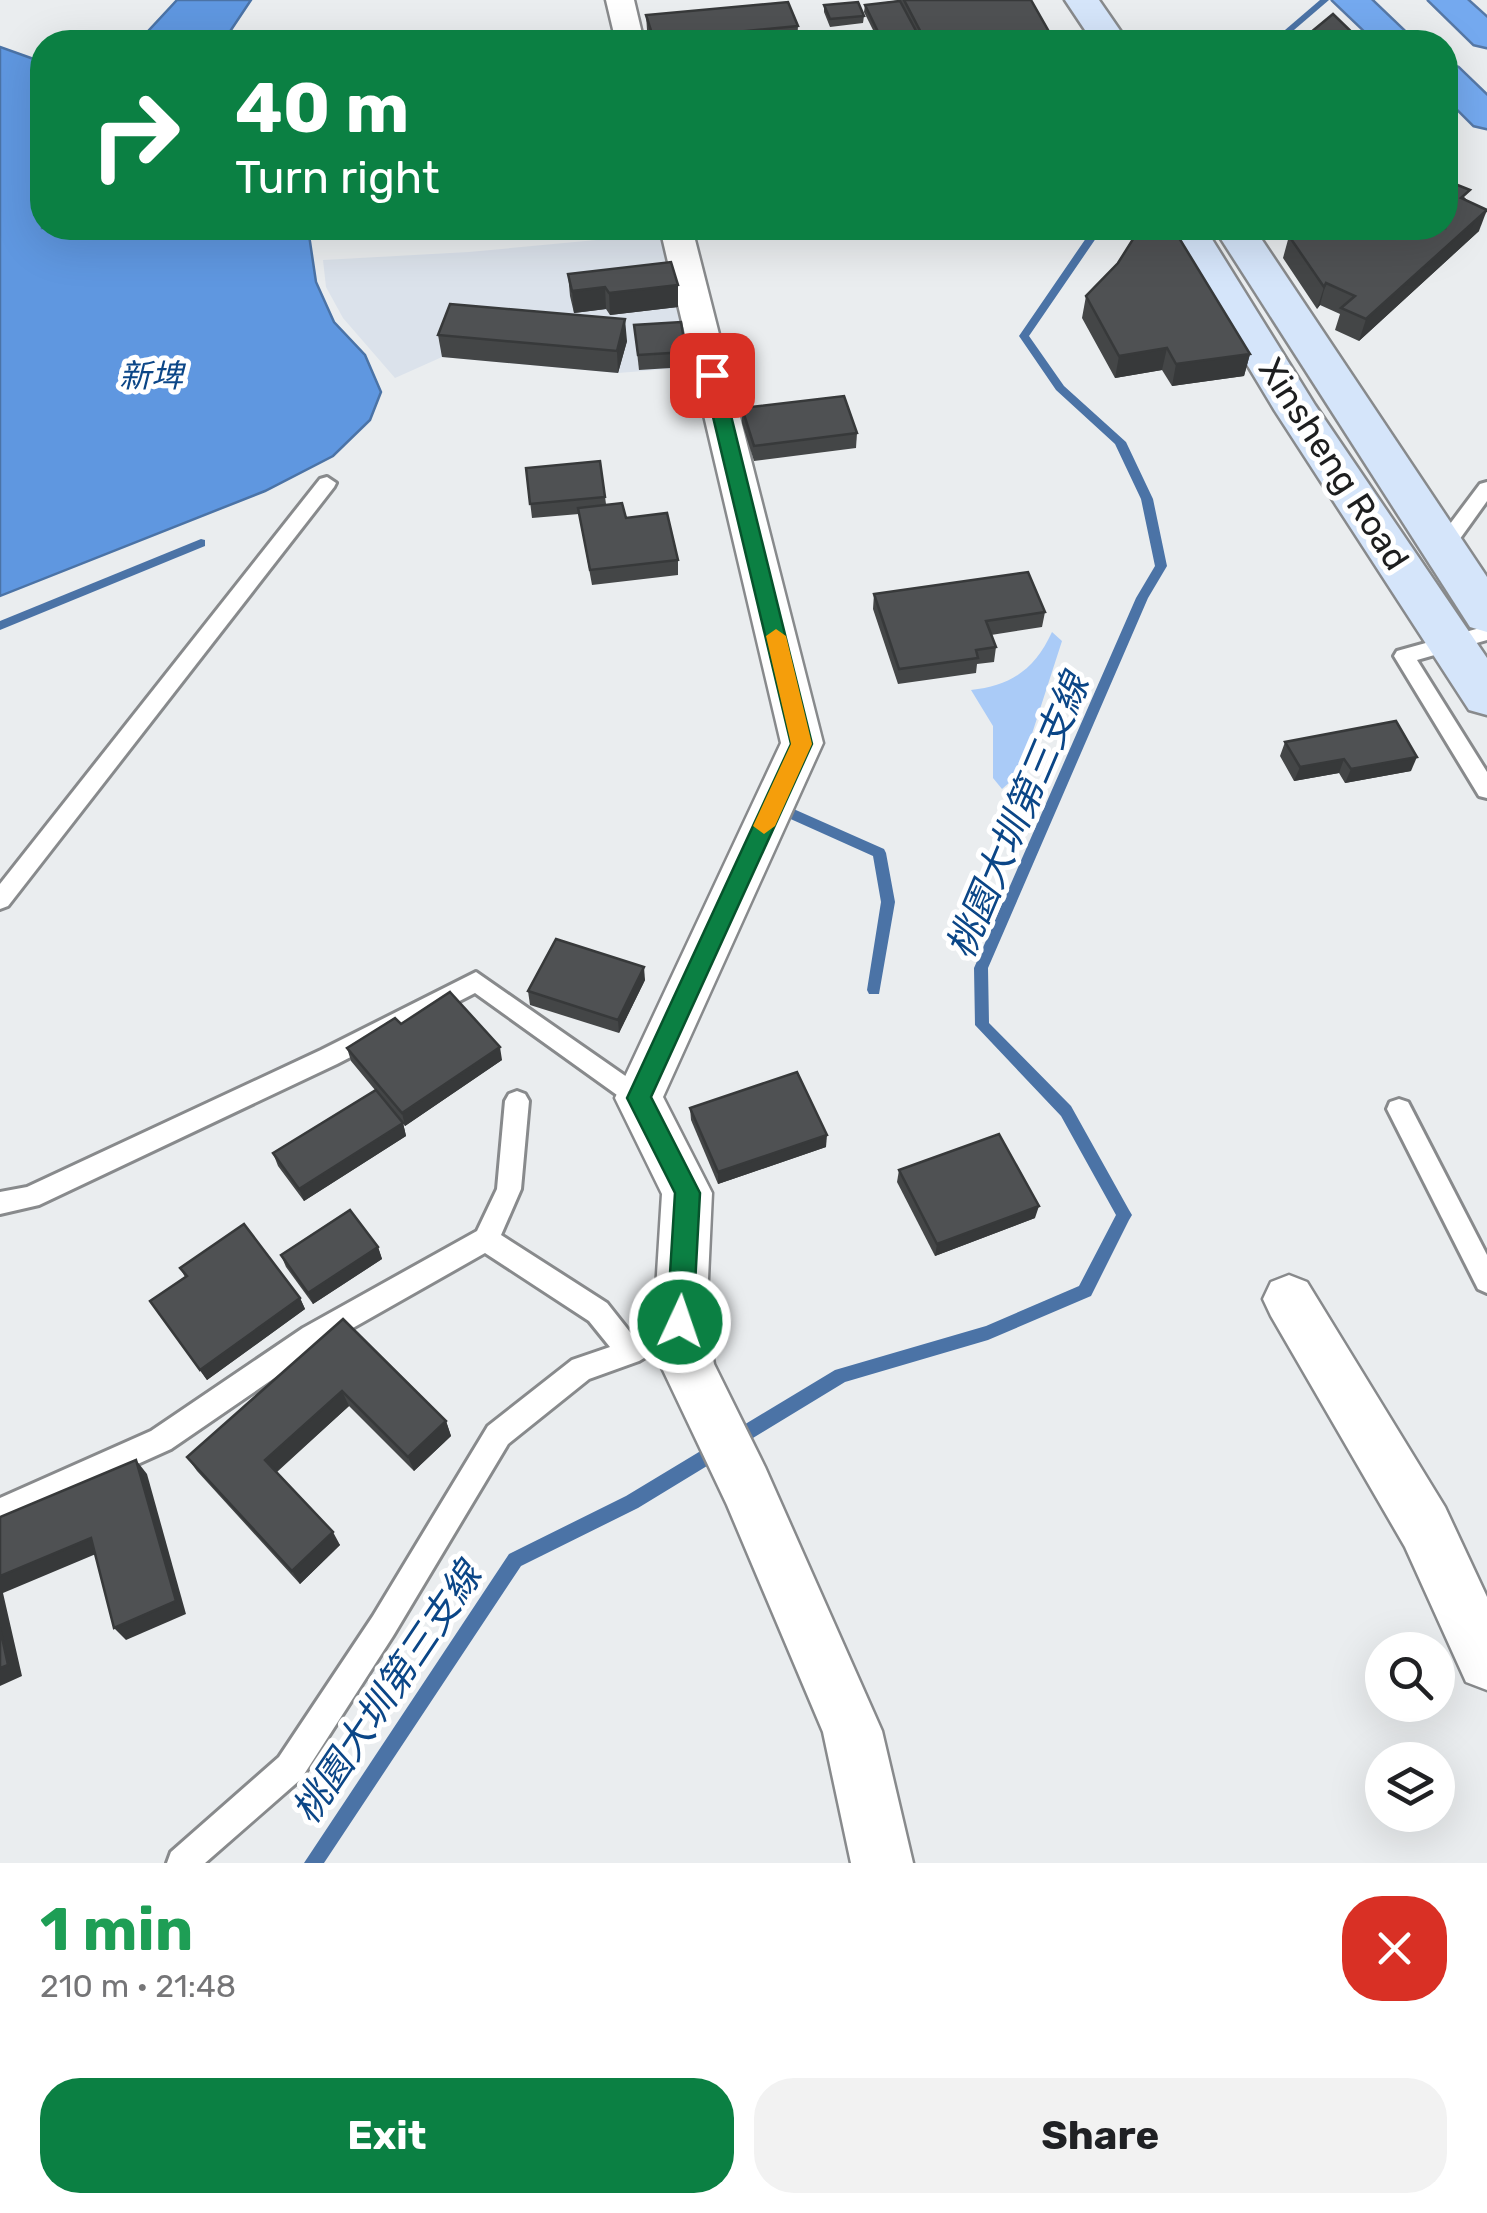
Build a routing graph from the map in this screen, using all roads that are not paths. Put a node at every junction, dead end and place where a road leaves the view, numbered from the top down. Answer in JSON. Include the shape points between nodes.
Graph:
{"nodes":[{"id":1,"x":620,"y":0,"type":"edge"},
{"id":2,"x":1047,"y":0,"type":"edge"},
{"id":3,"x":1082,"y":0,"type":"edge"},
{"id":4,"x":1350,"y":0,"type":"edge"},
{"id":5,"x":1446,"y":0,"type":"edge"},
{"id":6,"x":1388,"y":26,"type":"edge"},
{"id":7,"x":627,"y":30,"type":"edge"},
{"id":8,"x":1065,"y":30,"type":"edge"},
{"id":9,"x":1102,"y":30,"type":"edge"},
{"id":10,"x":1487,"y":36,"type":"edge"},
{"id":11,"x":1458,"y":90,"type":"edge"},
{"id":12,"x":1458,"y":96,"type":"edge"},
{"id":13,"x":1487,"y":120,"type":"edge"},
{"id":14,"x":679,"y":240,"type":"edge"},
{"id":15,"x":1192,"y":240,"type":"edge"},
{"id":16,"x":1242,"y":240,"type":"edge"},
{"id":17,"x":327,"y":483,"type":"dead end"},
{"id":18,"x":1487,"y":488,"type":"edge"},
{"id":19,"x":1442,"y":549,"type":"junction"},
{"id":20,"x":1475,"y":630,"type":"edge"},
{"id":21,"x":1487,"y":697,"type":"edge"},
{"id":22,"x":1487,"y":790,"type":"edge"},
{"id":23,"x":0,"y":900,"type":"edge"},
{"id":24,"x":639,"y":1098,"type":"junction"},
{"id":25,"x":517,"y":1100,"type":"dead end"},
{"id":26,"x":1399,"y":1109,"type":"dead end"},
{"id":27,"x":0,"y":1202,"type":"edge"},
{"id":28,"x":486,"y":1239,"type":"junction"},
{"id":29,"x":1487,"y":1281,"type":"edge"},
{"id":30,"x":1289,"y":1299,"type":"dead end"},
{"id":31,"x":684,"y":1345,"type":"junction"},
{"id":32,"x":630,"y":1352,"type":"junction"},
{"id":33,"x":0,"y":1512,"type":"edge"},
{"id":34,"x":1487,"y":1661,"type":"edge"},
{"id":35,"x":182,"y":1863,"type":"edge"},
{"id":36,"x":882,"y":1863,"type":"edge"}],
"edges":[{"from":1,"to":7,"type":"street"},
{"from":2,"to":8,"type":"main road"},
{"from":3,"to":9,"type":"main road"},
{"from":4,"to":6,"type":"highway"},
{"from":5,"to":10,"type":"highway"},
{"from":11,"to":13,"type":"highway"},
{"from":12,"to":13,"type":"highway"},
{"from":14,"to":24,"type":"street","via":[[802,744]]},
{"from":15,"to":20,"type":"main road","name":"Xinsheng Road","via":[[1296,411]]},
{"from":16,"to":19,"type":"main road","name":"Xinsheng Road"},
{"from":17,"to":23,"type":"lane"},
{"from":18,"to":19,"type":"lane"},
{"from":19,"to":20,"type":"main road","name":"Xinsheng Road"},
{"from":20,"to":21,"type":"main road","name":"Xinsheng Road"},
{"from":20,"to":22,"type":"lane","via":[[1404,656]]},
{"from":24,"to":27,"type":"lane","via":[[476,981],[48,1188]]},
{"from":24,"to":31,"type":"street","via":[[687,1193]]},
{"from":25,"to":28,"type":"lane","via":[[509,1189]]},
{"from":26,"to":29,"type":"lane"},
{"from":28,"to":32,"type":"lane","via":[[598,1312]]},
{"from":28,"to":33,"type":"lane","via":[[312,1336],[161,1440]]},
{"from":30,"to":34,"type":"street","via":[[1426,1527]]},
{"from":31,"to":32,"type":"lane"},
{"from":31,"to":36,"type":"street","via":[[852,1731]]},
{"from":32,"to":35,"type":"lane","via":[[581,1369],[498,1434],[290,1768]]}]}
